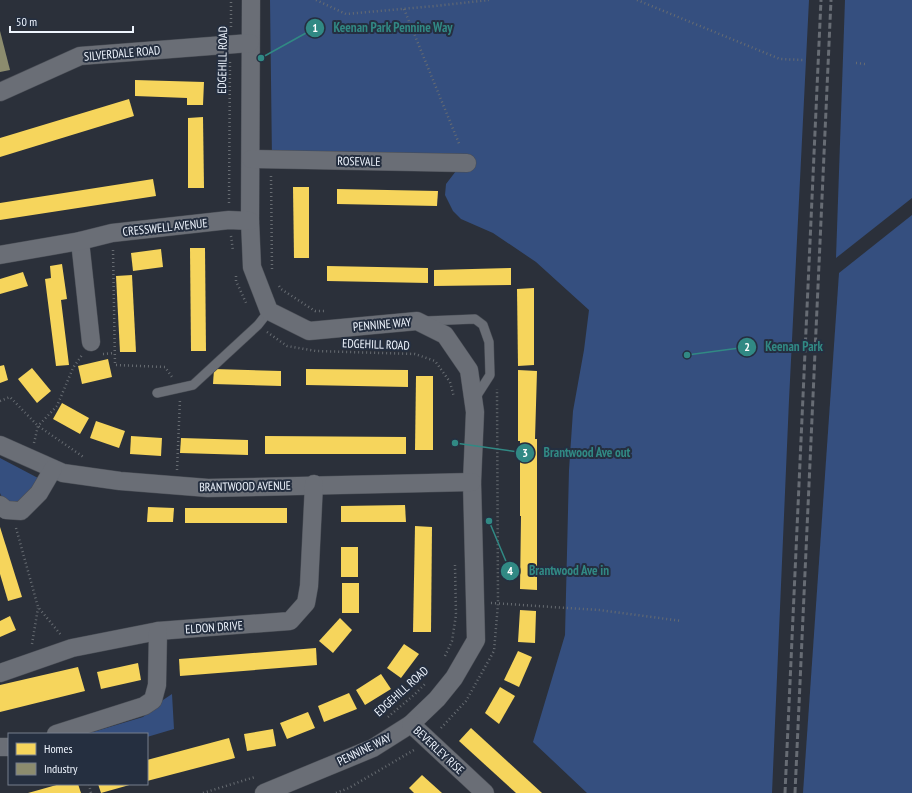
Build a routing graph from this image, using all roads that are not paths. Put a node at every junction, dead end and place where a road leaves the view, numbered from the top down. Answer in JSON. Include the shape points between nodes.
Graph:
{"nodes":[{"id":1,"x":250,"y":0,"type":"edge"},
{"id":2,"x":250,"y":43,"type":"junction"},
{"id":3,"x":0,"y":92,"type":"edge"},
{"id":4,"x":260,"y":159,"type":"junction"},
{"id":5,"x":467,"y":163,"type":"road end"},
{"id":6,"x":250,"y":221,"type":"junction"},
{"id":7,"x":80,"y":241,"type":"junction"},
{"id":8,"x":0,"y":255,"type":"edge"},
{"id":9,"x":269,"y":311,"type":"junction"},
{"id":10,"x":419,"y":322,"type":"junction"},
{"id":11,"x":91,"y":342,"type":"road end"},
{"id":12,"x":157,"y":393,"type":"dead end"},
{"id":13,"x":474,"y":401,"type":"junction"},
{"id":14,"x":0,"y":445,"type":"edge"},
{"id":15,"x":53,"y":469,"type":"junction"},
{"id":16,"x":472,"y":482,"type":"junction"},
{"id":17,"x":314,"y":484,"type":"junction"},
{"id":18,"x":5,"y":508,"type":"edge"},
{"id":19,"x":158,"y":631,"type":"junction"},
{"id":20,"x":0,"y":673,"type":"edge"},
{"id":21,"x":411,"y":724,"type":"junction"},
{"id":22,"x":59,"y":733,"type":"edge"},
{"id":23,"x":261,"y":785,"type":"edge"},
{"id":24,"x":485,"y":793,"type":"edge"}],
"edges":[{"from":1,"to":2,"type":"street"},
{"from":2,"to":3,"type":"street","name":"SILVERDALE ROAD","via":[[80,56]]},
{"from":2,"to":4,"type":"street"},
{"from":4,"to":5,"type":"street","name":"ROSEVALE"},
{"from":4,"to":6,"type":"street"},
{"from":6,"to":7,"type":"street","name":"CRESSWELL AVENUE","via":[[229,220],[112,233]]},
{"from":6,"to":9,"type":"street","via":[[252,267]]},
{"from":7,"to":8,"type":"street","name":"CRESSWELL AVENUE"},
{"from":7,"to":11,"type":"street"},
{"from":9,"to":10,"type":"street","name":"PENNINE WAY","via":[[309,331]]},
{"from":9,"to":12,"type":"lane","via":[[258,325],[193,385]]},
{"from":10,"to":13,"type":"street","name":"PENNINE WAY","via":[[445,335],[469,370]]},
{"from":10,"to":13,"type":"lane","via":[[475,319],[483,325],[489,342],[490,375]]},
{"from":13,"to":16,"type":"street","name":"PENNINE WAY"},
{"from":14,"to":15,"type":"street","name":"BRANTWOOD AVENUE"},
{"from":15,"to":17,"type":"street","name":"BRANTWOOD AVENUE","via":[[63,473],[120,481],[208,488]]},
{"from":15,"to":18,"type":"street","via":[[38,493],[21,511]]},
{"from":16,"to":17,"type":"street","name":"BRANTWOOD AVENUE"},
{"from":16,"to":21,"type":"street","name":"PENNINE WAY","via":[[476,640],[454,678]]},
{"from":17,"to":19,"type":"street","name":"ELDON DRIVE","via":[[309,586],[306,603],[290,621]]},
{"from":19,"to":20,"type":"street","name":"ELDON DRIVE","via":[[72,648]]},
{"from":19,"to":22,"type":"street","via":[[157,685],[153,700],[144,706]]},
{"from":21,"to":23,"type":"street","name":"PENNINE WAY","via":[[373,748]]},
{"from":21,"to":24,"type":"street","name":"BEVERLEY RISE"}]}
